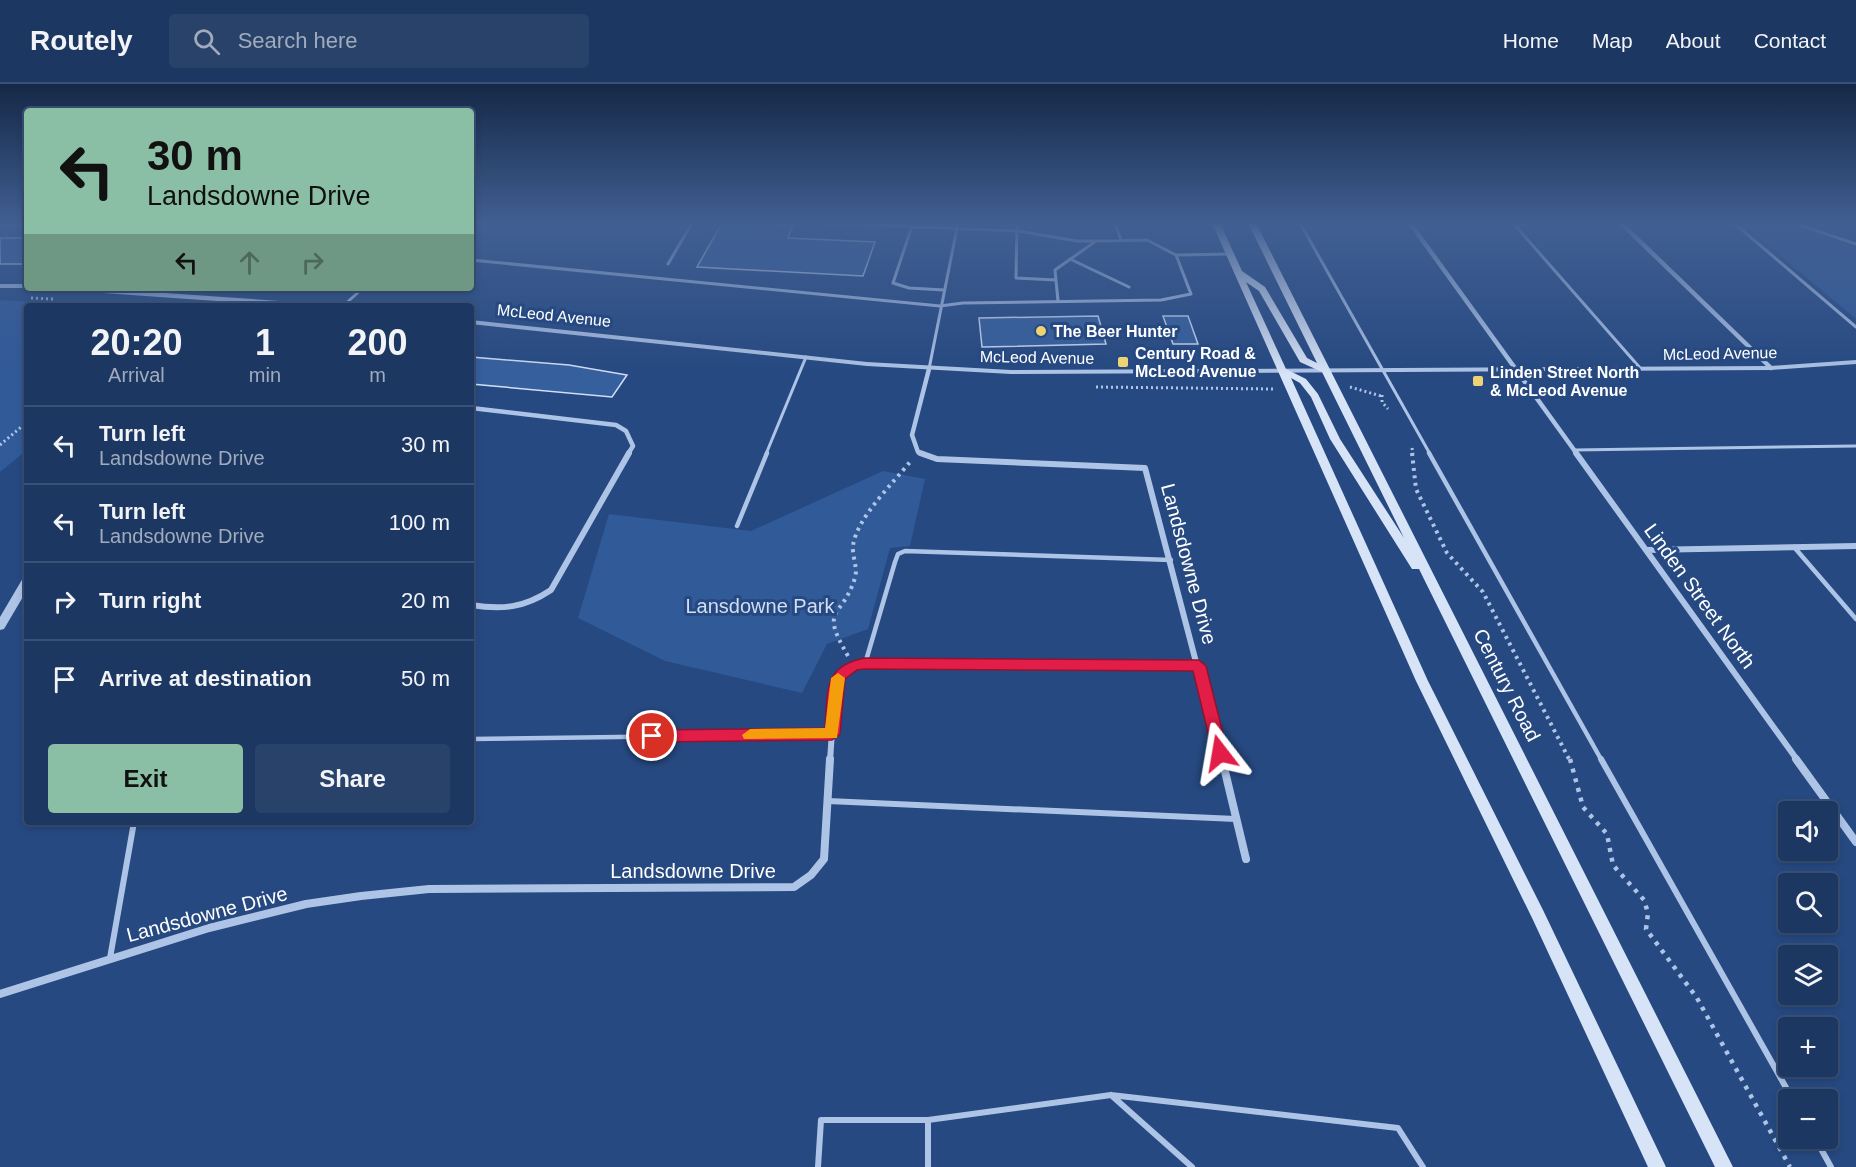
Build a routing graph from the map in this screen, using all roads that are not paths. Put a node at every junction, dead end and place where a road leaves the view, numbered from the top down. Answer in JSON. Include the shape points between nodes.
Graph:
{"nodes":[{"id":1,"x":609,"y":274,"type":"edge"},
{"id":2,"x":896,"y":274,"type":"edge"},
{"id":3,"x":947,"y":274,"type":"edge"},
{"id":4,"x":1016,"y":274,"type":"edge"},
{"id":5,"x":1055,"y":274,"type":"edge"},
{"id":6,"x":1101,"y":274,"type":"edge"},
{"id":7,"x":1183,"y":274,"type":"edge"},
{"id":8,"x":1239,"y":274,"type":"edge"},
{"id":9,"x":1241,"y":274,"type":"edge"},
{"id":10,"x":1278,"y":274,"type":"edge"},
{"id":11,"x":1329,"y":274,"type":"edge"},
{"id":12,"x":1446,"y":274,"type":"edge"},
{"id":13,"x":1557,"y":274,"type":"edge"},
{"id":14,"x":1673,"y":274,"type":"edge"},
{"id":15,"x":1793,"y":274,"type":"edge"},
{"id":16,"x":1056,"y":280,"type":"junction"},
{"id":17,"x":0,"y":286,"type":"edge"},
{"id":18,"x":24,"y":286,"type":"edge"},
{"id":19,"x":1129,"y":287,"type":"dead end"},
{"id":20,"x":944,"y":290,"type":"junction"},
{"id":21,"x":104,"y":291,"type":"edge"},
{"id":22,"x":360,"y":291,"type":"edge"},
{"id":23,"x":1058,"y":302,"type":"junction"},
{"id":24,"x":281,"y":303,"type":"edge"},
{"id":25,"x":346,"y":303,"type":"edge"},
{"id":26,"x":940,"y":306,"type":"junction"},
{"id":27,"x":474,"y":322,"type":"edge"},
{"id":28,"x":1856,"y":327,"type":"edge"},
{"id":29,"x":806,"y":357,"type":"junction"},
{"id":30,"x":1856,"y":362,"type":"edge"},
{"id":31,"x":1771,"y":368,"type":"junction"},
{"id":32,"x":929,"y":369,"type":"junction"},
{"id":33,"x":1641,"y":369,"type":"junction"},
{"id":34,"x":1283,"y":371,"type":"junction"},
{"id":35,"x":1328,"y":371,"type":"junction"},
{"id":36,"x":1385,"y":371,"type":"junction"},
{"id":37,"x":1516,"y":371,"type":"junction"},
{"id":38,"x":474,"y":408,"type":"edge"},
{"id":39,"x":1856,"y":446,"type":"edge"},
{"id":40,"x":1574,"y":450,"type":"junction"},
{"id":41,"x":737,"y":526,"type":"dead end"},
{"id":42,"x":1856,"y":546,"type":"edge"},
{"id":43,"x":1794,"y":547,"type":"junction"},
{"id":44,"x":1646,"y":550,"type":"junction"},
{"id":45,"x":1171,"y":560,"type":"junction"},
{"id":46,"x":24,"y":586,"type":"edge"},
{"id":47,"x":474,"y":605,"type":"edge"},
{"id":48,"x":1449,"y":617,"type":"junction"},
{"id":49,"x":1856,"y":619,"type":"edge"},
{"id":50,"x":0,"y":626,"type":"edge"},
{"id":51,"x":865,"y":664,"type":"junction"},
{"id":52,"x":1199,"y":666,"type":"junction"},
{"id":53,"x":832,"y":734,"type":"junction"},
{"id":54,"x":474,"y":739,"type":"edge"},
{"id":55,"x":828,"y":801,"type":"junction"},
{"id":56,"x":1236,"y":819,"type":"junction"},
{"id":57,"x":133,"y":825,"type":"edge"},
{"id":58,"x":1856,"y":842,"type":"edge"},
{"id":59,"x":1246,"y":859,"type":"dead end"},
{"id":60,"x":110,"y":958,"type":"junction"},
{"id":61,"x":0,"y":994,"type":"edge"},
{"id":62,"x":1787,"y":1089,"type":"edge"},
{"id":63,"x":1111,"y":1095,"type":"junction"},
{"id":64,"x":928,"y":1120,"type":"junction"},
{"id":65,"x":1821,"y":1149,"type":"edge"},
{"id":66,"x":818,"y":1167,"type":"edge"},
{"id":67,"x":928,"y":1167,"type":"edge"},
{"id":68,"x":1192,"y":1167,"type":"edge"},
{"id":69,"x":1424,"y":1167,"type":"edge"},
{"id":70,"x":1657,"y":1167,"type":"edge"},
{"id":71,"x":1724,"y":1167,"type":"edge"},
{"id":72,"x":1831,"y":1167,"type":"edge"}],
"edges":[{"from":1,"to":26,"type":"lane"},
{"from":2,"to":20,"type":"lane","via":[[893,283]]},
{"from":3,"to":20,"type":"lane"},
{"from":4,"to":16,"type":"lane","via":[[1016,278]]},
{"from":5,"to":16,"type":"lane"},
{"from":6,"to":19,"type":"lane"},
{"from":7,"to":23,"type":"lane","via":[[1191,294],[1161,300]]},
{"from":8,"to":34,"type":"main road"},
{"from":9,"to":35,"type":"main road","via":[[1262,289],[1303,360]]},
{"from":10,"to":35,"type":"main road","name":"Century Road"},
{"from":11,"to":36,"type":"lane"},
{"from":12,"to":37,"type":"street","name":"Linden Street North"},
{"from":13,"to":33,"type":"lane"},
{"from":14,"to":31,"type":"street"},
{"from":15,"to":28,"type":"lane"},
{"from":16,"to":23,"type":"lane"},
{"from":17,"to":18,"type":"street"},
{"from":20,"to":26,"type":"lane"},
{"from":21,"to":24,"type":"street"},
{"from":22,"to":25,"type":"lane"},
{"from":23,"to":26,"type":"lane"},
{"from":26,"to":32,"type":"lane"},
{"from":27,"to":29,"type":"street","name":"McLeod Avenue"},
{"from":29,"to":32,"type":"street","name":"McLeod Avenue"},
{"from":29,"to":41,"type":"lane"},
{"from":30,"to":31,"type":"street","name":"McLeod Avenue"},
{"from":31,"to":33,"type":"street","name":"McLeod Avenue"},
{"from":32,"to":34,"type":"street","name":"McLeod Avenue","via":[[1097,373]]},
{"from":32,"to":45,"type":"street","name":"Landsdowne Drive","via":[[912,435],[918,452],[937,459],[1145,468]]},
{"from":33,"to":37,"type":"street","name":"McLeod Avenue"},
{"from":34,"to":35,"type":"street","name":"McLeod Avenue"},
{"from":34,"to":48,"type":"main road","via":[[1303,381],[1315,396],[1335,439]]},
{"from":34,"to":70,"type":"main road","via":[[1422,681]]},
{"from":35,"to":36,"type":"street","name":"McLeod Avenue"},
{"from":35,"to":48,"type":"main road","name":"Century Road"},
{"from":36,"to":37,"type":"street","name":"McLeod Avenue"},
{"from":36,"to":62,"type":"lane"},
{"from":37,"to":40,"type":"street","name":"Linden Street North"},
{"from":38,"to":47,"type":"street","via":[[616,425],[626,431],[633,446],[551,590],[518,608]]},
{"from":39,"to":40,"type":"lane"},
{"from":40,"to":44,"type":"street","name":"Linden Street North"},
{"from":42,"to":43,"type":"street"},
{"from":43,"to":44,"type":"street"},
{"from":43,"to":49,"type":"lane"},
{"from":44,"to":58,"type":"street","name":"Linden Street North"},
{"from":45,"to":51,"type":"lane","via":[[904,551],[895,562]]},
{"from":45,"to":52,"type":"street","name":"Landsdowne Drive"},
{"from":46,"to":50,"type":"street"},
{"from":48,"to":71,"type":"main road","name":"Century Road"},
{"from":51,"to":52,"type":"street","name":"Landsdowne Drive"},
{"from":51,"to":53,"type":"street","name":"Landsdowne Drive","via":[[844,670],[837,682]]},
{"from":52,"to":56,"type":"street"},
{"from":53,"to":54,"type":"lane"},
{"from":53,"to":55,"type":"street","name":"Landsdowne Drive"},
{"from":55,"to":56,"type":"lane"},
{"from":55,"to":60,"type":"street","name":"Landsdowne Drive","via":[[824,859],[794,887],[429,890],[361,896],[306,904]]},
{"from":56,"to":59,"type":"street"},
{"from":57,"to":60,"type":"lane"},
{"from":60,"to":61,"type":"street","name":"Landsdowne Drive"},
{"from":63,"to":64,"type":"lane"},
{"from":63,"to":68,"type":"lane"},
{"from":63,"to":69,"type":"lane","via":[[1398,1128]]},
{"from":64,"to":66,"type":"lane","via":[[821,1120]]},
{"from":64,"to":67,"type":"lane"},
{"from":65,"to":72,"type":"lane"}]}
